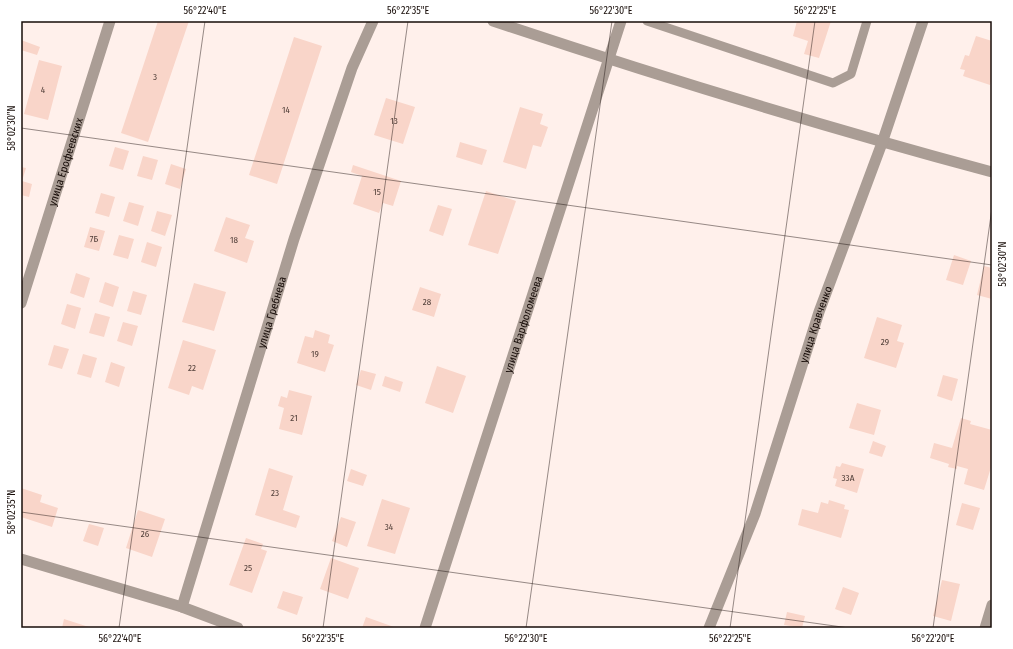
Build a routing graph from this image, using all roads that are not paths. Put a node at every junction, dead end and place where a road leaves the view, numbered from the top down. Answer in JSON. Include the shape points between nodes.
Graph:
{"nodes":[{"id":1,"x":110,"y":21,"type":"edge"},
{"id":2,"x":373,"y":21,"type":"edge"},
{"id":3,"x":493,"y":21,"type":"edge"},
{"id":4,"x":621,"y":21,"type":"edge"},
{"id":5,"x":647,"y":21,"type":"edge"},
{"id":6,"x":867,"y":21,"type":"edge"},
{"id":7,"x":922,"y":21,"type":"edge"},
{"id":8,"x":608,"y":60,"type":"junction"},
{"id":9,"x":882,"y":143,"type":"junction"},
{"id":10,"x":992,"y":172,"type":"edge"},
{"id":11,"x":21,"y":303,"type":"edge"},
{"id":12,"x":21,"y":559,"type":"edge"},
{"id":13,"x":992,"y":605,"type":"edge"},
{"id":14,"x":182,"y":607,"type":"junction"},
{"id":15,"x":238,"y":628,"type":"edge"},
{"id":16,"x":425,"y":628,"type":"edge"},
{"id":17,"x":709,"y":628,"type":"edge"},
{"id":18,"x":985,"y":628,"type":"edge"}],
"edges":[{"from":1,"to":11,"type":"street","name":"улица Ерофеевских"},
{"from":2,"to":14,"type":"street","name":"улица Гребнева","via":[[352,68],[294,240]]},
{"from":3,"to":8,"type":"street"},
{"from":4,"to":8,"type":"street","name":"улица Варфоломеева"},
{"from":5,"to":6,"type":"lane","via":[[833,83],[851,74]]},
{"from":7,"to":9,"type":"street","name":"улица Кравченко"},
{"from":8,"to":9,"type":"street"},
{"from":8,"to":16,"type":"street","name":"улица Варфоломеева"},
{"from":9,"to":10,"type":"street"},
{"from":9,"to":17,"type":"street","name":"улица Кравченко","via":[[819,312],[755,514]]},
{"from":12,"to":14,"type":"street"},
{"from":13,"to":18,"type":"street"},
{"from":14,"to":15,"type":"street"}]}
